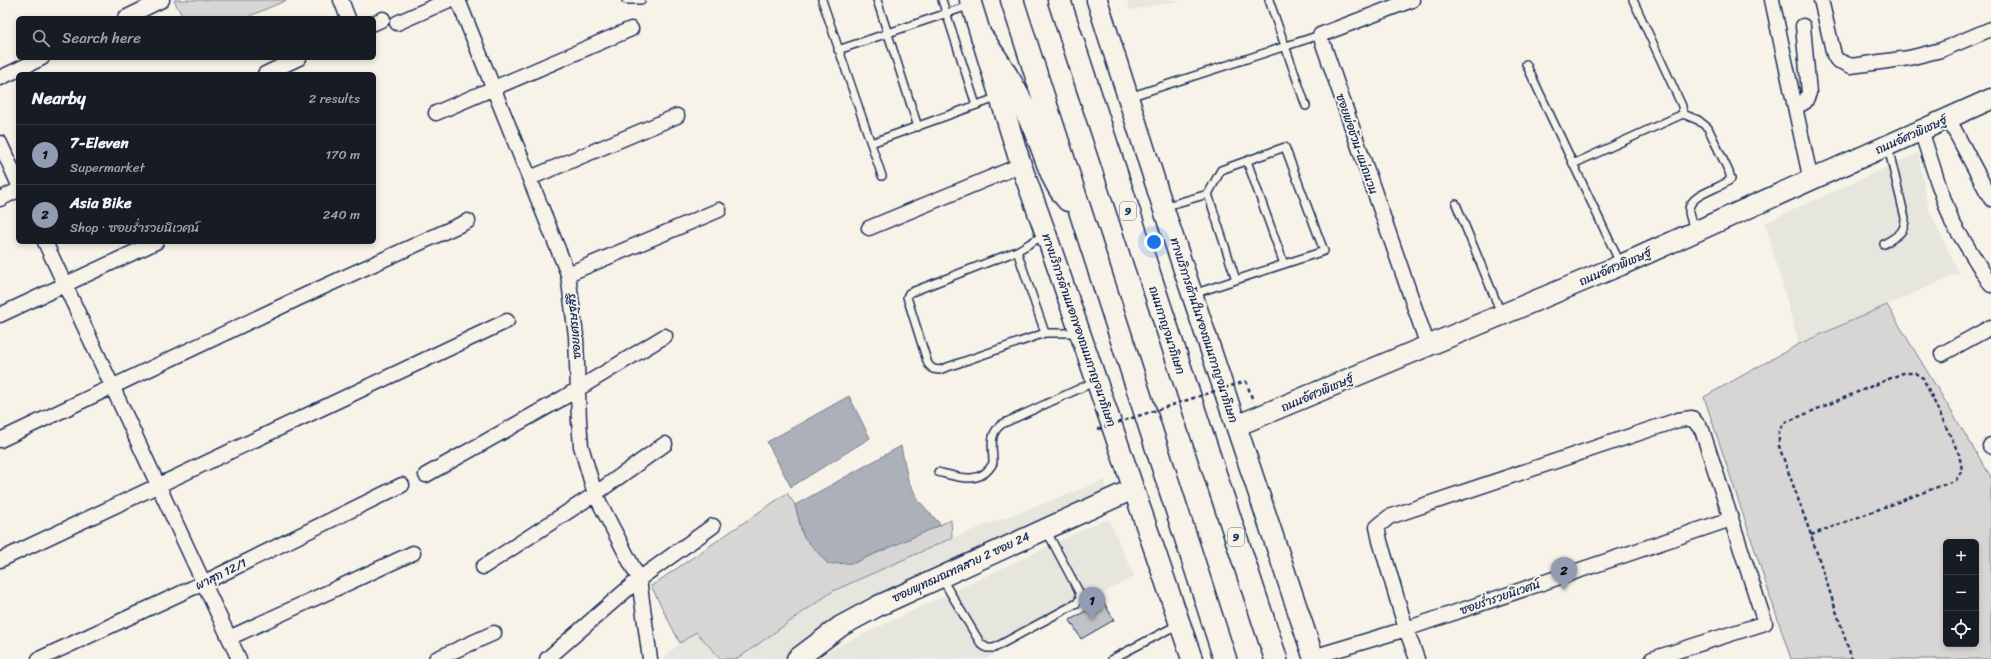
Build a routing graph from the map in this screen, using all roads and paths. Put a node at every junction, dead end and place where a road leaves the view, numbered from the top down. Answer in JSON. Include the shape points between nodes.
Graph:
{"nodes":[{"id":1,"x":162,"y":0,"type":"edge"},
{"id":2,"x":341,"y":0,"type":"edge"},
{"id":3,"x":449,"y":0,"type":"edge"},
{"id":4,"x":458,"y":0,"type":"edge"},
{"id":5,"x":626,"y":0,"type":"edge"},
{"id":6,"x":641,"y":0,"type":"edge"},
{"id":7,"x":822,"y":0,"type":"edge"},
{"id":8,"x":877,"y":0,"type":"edge"},
{"id":9,"x":942,"y":0,"type":"edge"},
{"id":10,"x":1012,"y":0,"type":"edge"},
{"id":11,"x":1059,"y":0,"type":"edge"},
{"id":12,"x":1097,"y":0,"type":"edge"},
{"id":13,"x":1269,"y":0,"type":"edge"},
{"id":14,"x":1412,"y":0,"type":"edge"},
{"id":15,"x":1633,"y":0,"type":"edge"},
{"id":16,"x":1772,"y":0,"type":"edge"},
{"id":17,"x":1821,"y":0,"type":"edge"},
{"id":18,"x":971,"y":2,"type":"edge"},
{"id":19,"x":946,"y":13,"type":"junction"},
{"id":20,"x":129,"y":16,"type":"edge"},
{"id":21,"x":347,"y":16,"type":"edge"},
{"id":22,"x":397,"y":23,"type":"dead end"},
{"id":23,"x":1803,"y":26,"type":"dead end"},
{"id":24,"x":1991,"y":29,"type":"edge"},
{"id":25,"x":631,"y":30,"type":"dead end"},
{"id":26,"x":888,"y":33,"type":"junction"},
{"id":27,"x":1320,"y":36,"type":"junction"},
{"id":28,"x":983,"y":39,"type":"junction"},
{"id":29,"x":1285,"y":46,"type":"junction"},
{"id":30,"x":838,"y":50,"type":"junction"},
{"id":31,"x":38,"y":60,"type":"edge"},
{"id":32,"x":295,"y":60,"type":"edge"},
{"id":33,"x":1526,"y":64,"type":"dead end"},
{"id":34,"x":269,"y":72,"type":"edge"},
{"id":35,"x":0,"y":78,"type":"edge"},
{"id":36,"x":493,"y":87,"type":"junction"},
{"id":37,"x":1000,"y":97,"type":"junction"},
{"id":38,"x":1128,"y":98,"type":"junction"},
{"id":39,"x":1991,"y":99,"type":"edge"},
{"id":40,"x":976,"y":105,"type":"junction"},
{"id":41,"x":1306,"y":106,"type":"dead end"},
{"id":42,"x":1796,"y":107,"type":"junction"},
{"id":43,"x":436,"y":113,"type":"dead end"},
{"id":44,"x":1683,"y":114,"type":"junction"},
{"id":45,"x":677,"y":116,"type":"dead end"},
{"id":46,"x":1948,"y":118,"type":"junction"},
{"id":47,"x":918,"y":127,"type":"junction"},
{"id":48,"x":1921,"y":130,"type":"junction"},
{"id":49,"x":0,"y":143,"type":"edge"},
{"id":50,"x":871,"y":143,"type":"junction"},
{"id":51,"x":1888,"y":146,"type":"junction"},
{"id":52,"x":1247,"y":161,"type":"junction"},
{"id":53,"x":1573,"y":164,"type":"junction"},
{"id":54,"x":1021,"y":165,"type":"junction"},
{"id":55,"x":882,"y":176,"type":"dead end"},
{"id":56,"x":530,"y":178,"type":"junction"},
{"id":57,"x":16,"y":179,"type":"edge"},
{"id":58,"x":1811,"y":181,"type":"junction"},
{"id":59,"x":16,"y":191,"type":"edge"},
{"id":60,"x":1208,"y":194,"type":"junction"},
{"id":61,"x":0,"y":199,"type":"edge"},
{"id":62,"x":1991,"y":199,"type":"edge"},
{"id":63,"x":1456,"y":204,"type":"dead end"},
{"id":64,"x":1163,"y":207,"type":"junction"},
{"id":65,"x":719,"y":210,"type":"dead end"},
{"id":66,"x":1081,"y":215,"type":"junction"},
{"id":67,"x":468,"y":221,"type":"dead end"},
{"id":68,"x":869,"y":228,"type":"dead end"},
{"id":69,"x":1695,"y":232,"type":"junction"},
{"id":70,"x":1046,"y":234,"type":"junction"},
{"id":71,"x":46,"y":244,"type":"edge"},
{"id":72,"x":152,"y":244,"type":"edge"},
{"id":73,"x":1884,"y":244,"type":"dead end"},
{"id":74,"x":1017,"y":251,"type":"junction"},
{"id":75,"x":1284,"y":264,"type":"junction"},
{"id":76,"x":1621,"y":265,"type":"junction"},
{"id":77,"x":568,"y":274,"type":"junction"},
{"id":78,"x":1236,"y":280,"type":"junction"},
{"id":79,"x":65,"y":284,"type":"junction"},
{"id":80,"x":1991,"y":285,"type":"edge"},
{"id":81,"x":1193,"y":294,"type":"junction"},
{"id":82,"x":0,"y":315,"type":"edge"},
{"id":83,"x":1502,"y":315,"type":"junction"},
{"id":84,"x":507,"y":321,"type":"dead end"},
{"id":85,"x":1991,"y":327,"type":"edge"},
{"id":86,"x":1045,"y":333,"type":"junction"},
{"id":87,"x":1080,"y":333,"type":"junction"},
{"id":88,"x":664,"y":336,"type":"dead end"},
{"id":89,"x":1428,"y":346,"type":"junction"},
{"id":90,"x":1942,"y":354,"type":"dead end"},
{"id":91,"x":1096,"y":381,"type":"junction"},
{"id":92,"x":113,"y":388,"type":"junction"},
{"id":93,"x":577,"y":389,"type":"junction"},
{"id":94,"x":1255,"y":404,"type":"dead end"},
{"id":95,"x":1236,"y":426,"type":"junction"},
{"id":96,"x":1098,"y":429,"type":"dead end"},
{"id":97,"x":0,"y":440,"type":"edge"},
{"id":98,"x":665,"y":444,"type":"dead end"},
{"id":99,"x":938,"y":472,"type":"dead end"},
{"id":100,"x":426,"y":475,"type":"dead end"},
{"id":101,"x":402,"y":485,"type":"dead end"},
{"id":102,"x":157,"y":486,"type":"junction"},
{"id":103,"x":1133,"y":489,"type":"junction"},
{"id":104,"x":595,"y":494,"type":"junction"},
{"id":105,"x":1731,"y":519,"type":"junction"},
{"id":106,"x":713,"y":526,"type":"dead end"},
{"id":107,"x":1045,"y":528,"type":"junction"},
{"id":108,"x":1811,"y":535,"type":"junction"},
{"id":109,"x":413,"y":553,"type":"dead end"},
{"id":110,"x":0,"y":560,"type":"edge"},
{"id":111,"x":483,"y":567,"type":"dead end"},
{"id":112,"x":941,"y":577,"type":"junction"},
{"id":113,"x":639,"y":579,"type":"junction"},
{"id":114,"x":203,"y":583,"type":"junction"},
{"id":115,"x":1180,"y":624,"type":"junction"},
{"id":116,"x":1406,"y":629,"type":"junction"},
{"id":117,"x":494,"y":632,"type":"dead end"},
{"id":118,"x":229,"y":638,"type":"junction"},
{"id":119,"x":1276,"y":657,"type":"edge"},
{"id":120,"x":1314,"y":658,"type":"edge"},
{"id":121,"x":39,"y":659,"type":"edge"},
{"id":122,"x":238,"y":659,"type":"edge"},
{"id":123,"x":436,"y":659,"type":"edge"},
{"id":124,"x":547,"y":659,"type":"edge"},
{"id":125,"x":650,"y":659,"type":"edge"},
{"id":126,"x":797,"y":659,"type":"edge"},
{"id":127,"x":1112,"y":659,"type":"edge"},
{"id":128,"x":1192,"y":659,"type":"edge"},
{"id":129,"x":1225,"y":659,"type":"edge"},
{"id":130,"x":1417,"y":659,"type":"edge"},
{"id":131,"x":1652,"y":659,"type":"edge"},
{"id":132,"x":1852,"y":659,"type":"edge"}],
"edges":[{"from":1,"to":20,"type":"street"},
{"from":2,"to":21,"type":"street"},
{"from":3,"to":22,"type":"street"},
{"from":4,"to":36,"type":"street","name":"ซอยเศรษฐสิริ"},
{"from":5,"to":6,"type":"lane"},
{"from":7,"to":30,"type":"lane"},
{"from":8,"to":26,"type":"lane"},
{"from":9,"to":19,"type":"lane"},
{"from":10,"to":66,"type":"highway"},
{"from":11,"to":119,"type":"highway","name":"ถนนกาญจนาภิเษก","number":"9"},
{"from":12,"to":38,"type":"main road","name":"ทางบริการด้านในของถนนกาญจนาภิเษก"},
{"from":13,"to":29,"type":"lane"},
{"from":14,"to":27,"type":"street"},
{"from":15,"to":44,"type":"lane","via":[[1682,106]]},
{"from":16,"to":42,"type":"street"},
{"from":17,"to":24,"type":"street","via":[[1834,55],[1837,60],[1851,66],[1909,58],[1941,50]]},
{"from":18,"to":19,"type":"lane"},
{"from":18,"to":28,"type":"main road","name":"ทางบริการด้านนอกของถนนกาญจนาภิเษก"},
{"from":19,"to":26,"type":"lane"},
{"from":19,"to":40,"type":"lane"},
{"from":23,"to":42,"type":"street","via":[[1809,93],[1805,102]]},
{"from":25,"to":36,"type":"street"},
{"from":26,"to":30,"type":"lane"},
{"from":26,"to":47,"type":"lane"},
{"from":27,"to":29,"type":"lane"},
{"from":27,"to":89,"type":"street","name":"ซอยพ่อช้วน-แม่ถนวน"},
{"from":28,"to":37,"type":"main road","name":"ทางบริการด้านนอกของถนนกาญจนาภิเษก"},
{"from":28,"to":66,"type":"highway","via":[[1019,97],[1056,185]]},
{"from":29,"to":38,"type":"lane"},
{"from":29,"to":41,"type":"lane"},
{"from":30,"to":50,"type":"lane"},
{"from":31,"to":35,"type":"street"},
{"from":32,"to":34,"type":"street"},
{"from":33,"to":53,"type":"lane"},
{"from":36,"to":43,"type":"street"},
{"from":36,"to":56,"type":"street","name":"ซอยเศรษฐสิริ"},
{"from":37,"to":40,"type":"lane"},
{"from":37,"to":54,"type":"main road","name":"ทางบริการด้านนอกของถนนกาญจนาภิเษก"},
{"from":38,"to":64,"type":"main road","name":"ทางบริการด้านในของถนนกาญจนาภิเษก"},
{"from":39,"to":46,"type":"main road","name":"ถนนอัศวพิเชษฐ์"},
{"from":40,"to":47,"type":"lane"},
{"from":42,"to":58,"type":"street"},
{"from":44,"to":53,"type":"lane"},
{"from":44,"to":69,"type":"lane","via":[[1698,120],[1708,128],[1731,179],[1692,203],[1689,211]]},
{"from":45,"to":56,"type":"street"},
{"from":46,"to":48,"type":"main road","name":"ถนนอัศวพิเชษฐ์"},
{"from":46,"to":62,"type":"street"},
{"from":47,"to":50,"type":"lane"},
{"from":48,"to":51,"type":"main road","name":"ถนนอัศวพิเชษฐ์"},
{"from":48,"to":80,"type":"street","via":[[1952,222]]},
{"from":49,"to":57,"type":"street"},
{"from":50,"to":55,"type":"lane"},
{"from":51,"to":58,"type":"main road","name":"ถนนอัศวพิเชษฐ์"},
{"from":51,"to":73,"type":"lane","via":[[1905,226],[1903,231]]},
{"from":52,"to":60,"type":"lane","via":[[1221,170]]},
{"from":52,"to":75,"type":"lane"},
{"from":52,"to":75,"type":"lane","via":[[1285,147],[1324,250]]},
{"from":53,"to":76,"type":"lane"},
{"from":54,"to":68,"type":"street"},
{"from":54,"to":70,"type":"main road","name":"ทางบริการด้านนอกของถนนกาญจนาภิเษก"},
{"from":56,"to":77,"type":"street","name":"ซอยเศรษฐสิริ"},
{"from":58,"to":69,"type":"main road","name":"ถนนอัศวพิเชษฐ์"},
{"from":59,"to":61,"type":"street"},
{"from":60,"to":64,"type":"lane"},
{"from":60,"to":78,"type":"lane"},
{"from":63,"to":83,"type":"lane"},
{"from":64,"to":81,"type":"main road","name":"ทางบริการด้านในของถนนกาญจนาภิเษก"},
{"from":65,"to":77,"type":"street"},
{"from":66,"to":129,"type":"highway"},
{"from":67,"to":92,"type":"street","via":[[299,298]]},
{"from":69,"to":76,"type":"main road","name":"ถนนอัศวพิเชษฐ์"},
{"from":70,"to":74,"type":"lane"},
{"from":70,"to":87,"type":"main road","name":"ทางบริการด้านนอกของถนนกาญจนาภิเษก"},
{"from":71,"to":79,"type":"street"},
{"from":72,"to":79,"type":"street"},
{"from":74,"to":86,"type":"lane"},
{"from":74,"to":86,"type":"lane","via":[[909,293],[907,297],[928,364],[939,370]]},
{"from":75,"to":78,"type":"lane"},
{"from":76,"to":83,"type":"main road","name":"ถนนอัศวพิเชษฐ์"},
{"from":77,"to":93,"type":"street","name":"ซอยเศรษฐสิริ","via":[[576,336]]},
{"from":78,"to":81,"type":"lane"},
{"from":79,"to":82,"type":"street"},
{"from":79,"to":92,"type":"street"},
{"from":81,"to":95,"type":"main road","name":"ทางบริการด้านในของถนนกาญจนาภิเษก"},
{"from":83,"to":89,"type":"main road","name":"ถนนอัศวพิเชษฐ์"},
{"from":84,"to":102,"type":"street"},
{"from":85,"to":90,"type":"street"},
{"from":86,"to":87,"type":"lane"},
{"from":87,"to":91,"type":"main road","name":"ทางบริการด้านนอกของถนนกาญจนาภิเษก"},
{"from":88,"to":93,"type":"street"},
{"from":89,"to":95,"type":"main road","name":"ถนนอัศวพิเชษฐ์"},
{"from":91,"to":99,"type":"lane","via":[[995,429],[992,436],[994,462],[986,471],[964,479]]},
{"from":91,"to":103,"type":"main road","name":"ทางบริการด้านนอกของถนนกาญจนาภิเษก"},
{"from":92,"to":97,"type":"street"},
{"from":92,"to":102,"type":"street"},
{"from":93,"to":100,"type":"street"},
{"from":93,"to":104,"type":"street","name":"ซอยเศรษฐสิริ","via":[[582,446]]},
{"from":94,"to":96,"type":"path","bridge":true,"via":[[1246,381]]},
{"from":95,"to":120,"type":"main road","name":"ทางบริการด้านในของถนนกาญจนาภิเษก"},
{"from":98,"to":104,"type":"street"},
{"from":101,"to":114,"type":"street","name":"ผาสุก 12/1"},
{"from":102,"to":110,"type":"street"},
{"from":102,"to":114,"type":"street"},
{"from":103,"to":107,"type":"main road","name":"ซอยพุทธมณฑลสาย 2 ซอย 24"},
{"from":103,"to":115,"type":"main road","name":"ทางบริการด้านนอกของถนนกาญจนาภิเษก"},
{"from":104,"to":111,"type":"street"},
{"from":104,"to":113,"type":"street","name":"ซอยเศรษฐสิริ"},
{"from":105,"to":116,"type":"street","name":"ซอยร่ำรวยนิเวศน์"},
{"from":105,"to":116,"type":"street","via":[[1702,430],[1692,418],[1678,420],[1389,517],[1377,527]]},
{"from":105,"to":131,"type":"street","via":[[1765,622]]},
{"from":106,"to":113,"type":"street"},
{"from":107,"to":112,"type":"main road","name":"ซอยพุทธมณฑลสาย 2 ซอย 24"},
{"from":107,"to":112,"type":"lane","via":[[1080,598],[1077,603],[994,648],[980,644]]},
{"from":108,"to":108,"type":"path","via":[[1779,446],[1779,431],[1784,423],[1903,373],[1923,378],[1959,454],[1962,470],[1956,480]]},
{"from":108,"to":132,"type":"path"},
{"from":109,"to":118,"type":"street"},
{"from":112,"to":126,"type":"main road","name":"ซอยพุทธมณฑลสาย 2 ซอย 24","via":[[841,626]]},
{"from":113,"to":124,"type":"street"},
{"from":113,"to":125,"type":"street","name":"ซอยเศรษฐสิริ"},
{"from":114,"to":118,"type":"street"},
{"from":114,"to":121,"type":"street","name":"ผาสุก 12/1"},
{"from":115,"to":127,"type":"lane"},
{"from":115,"to":128,"type":"main road","name":"ทางบริการด้านนอกของถนนกาญจนาภิเษก"},
{"from":116,"to":120,"type":"street","name":"ซอยร่ำรวยนิเวศน์"},
{"from":116,"to":130,"type":"street"},
{"from":117,"to":123,"type":"street"},
{"from":118,"to":122,"type":"street"}]}
